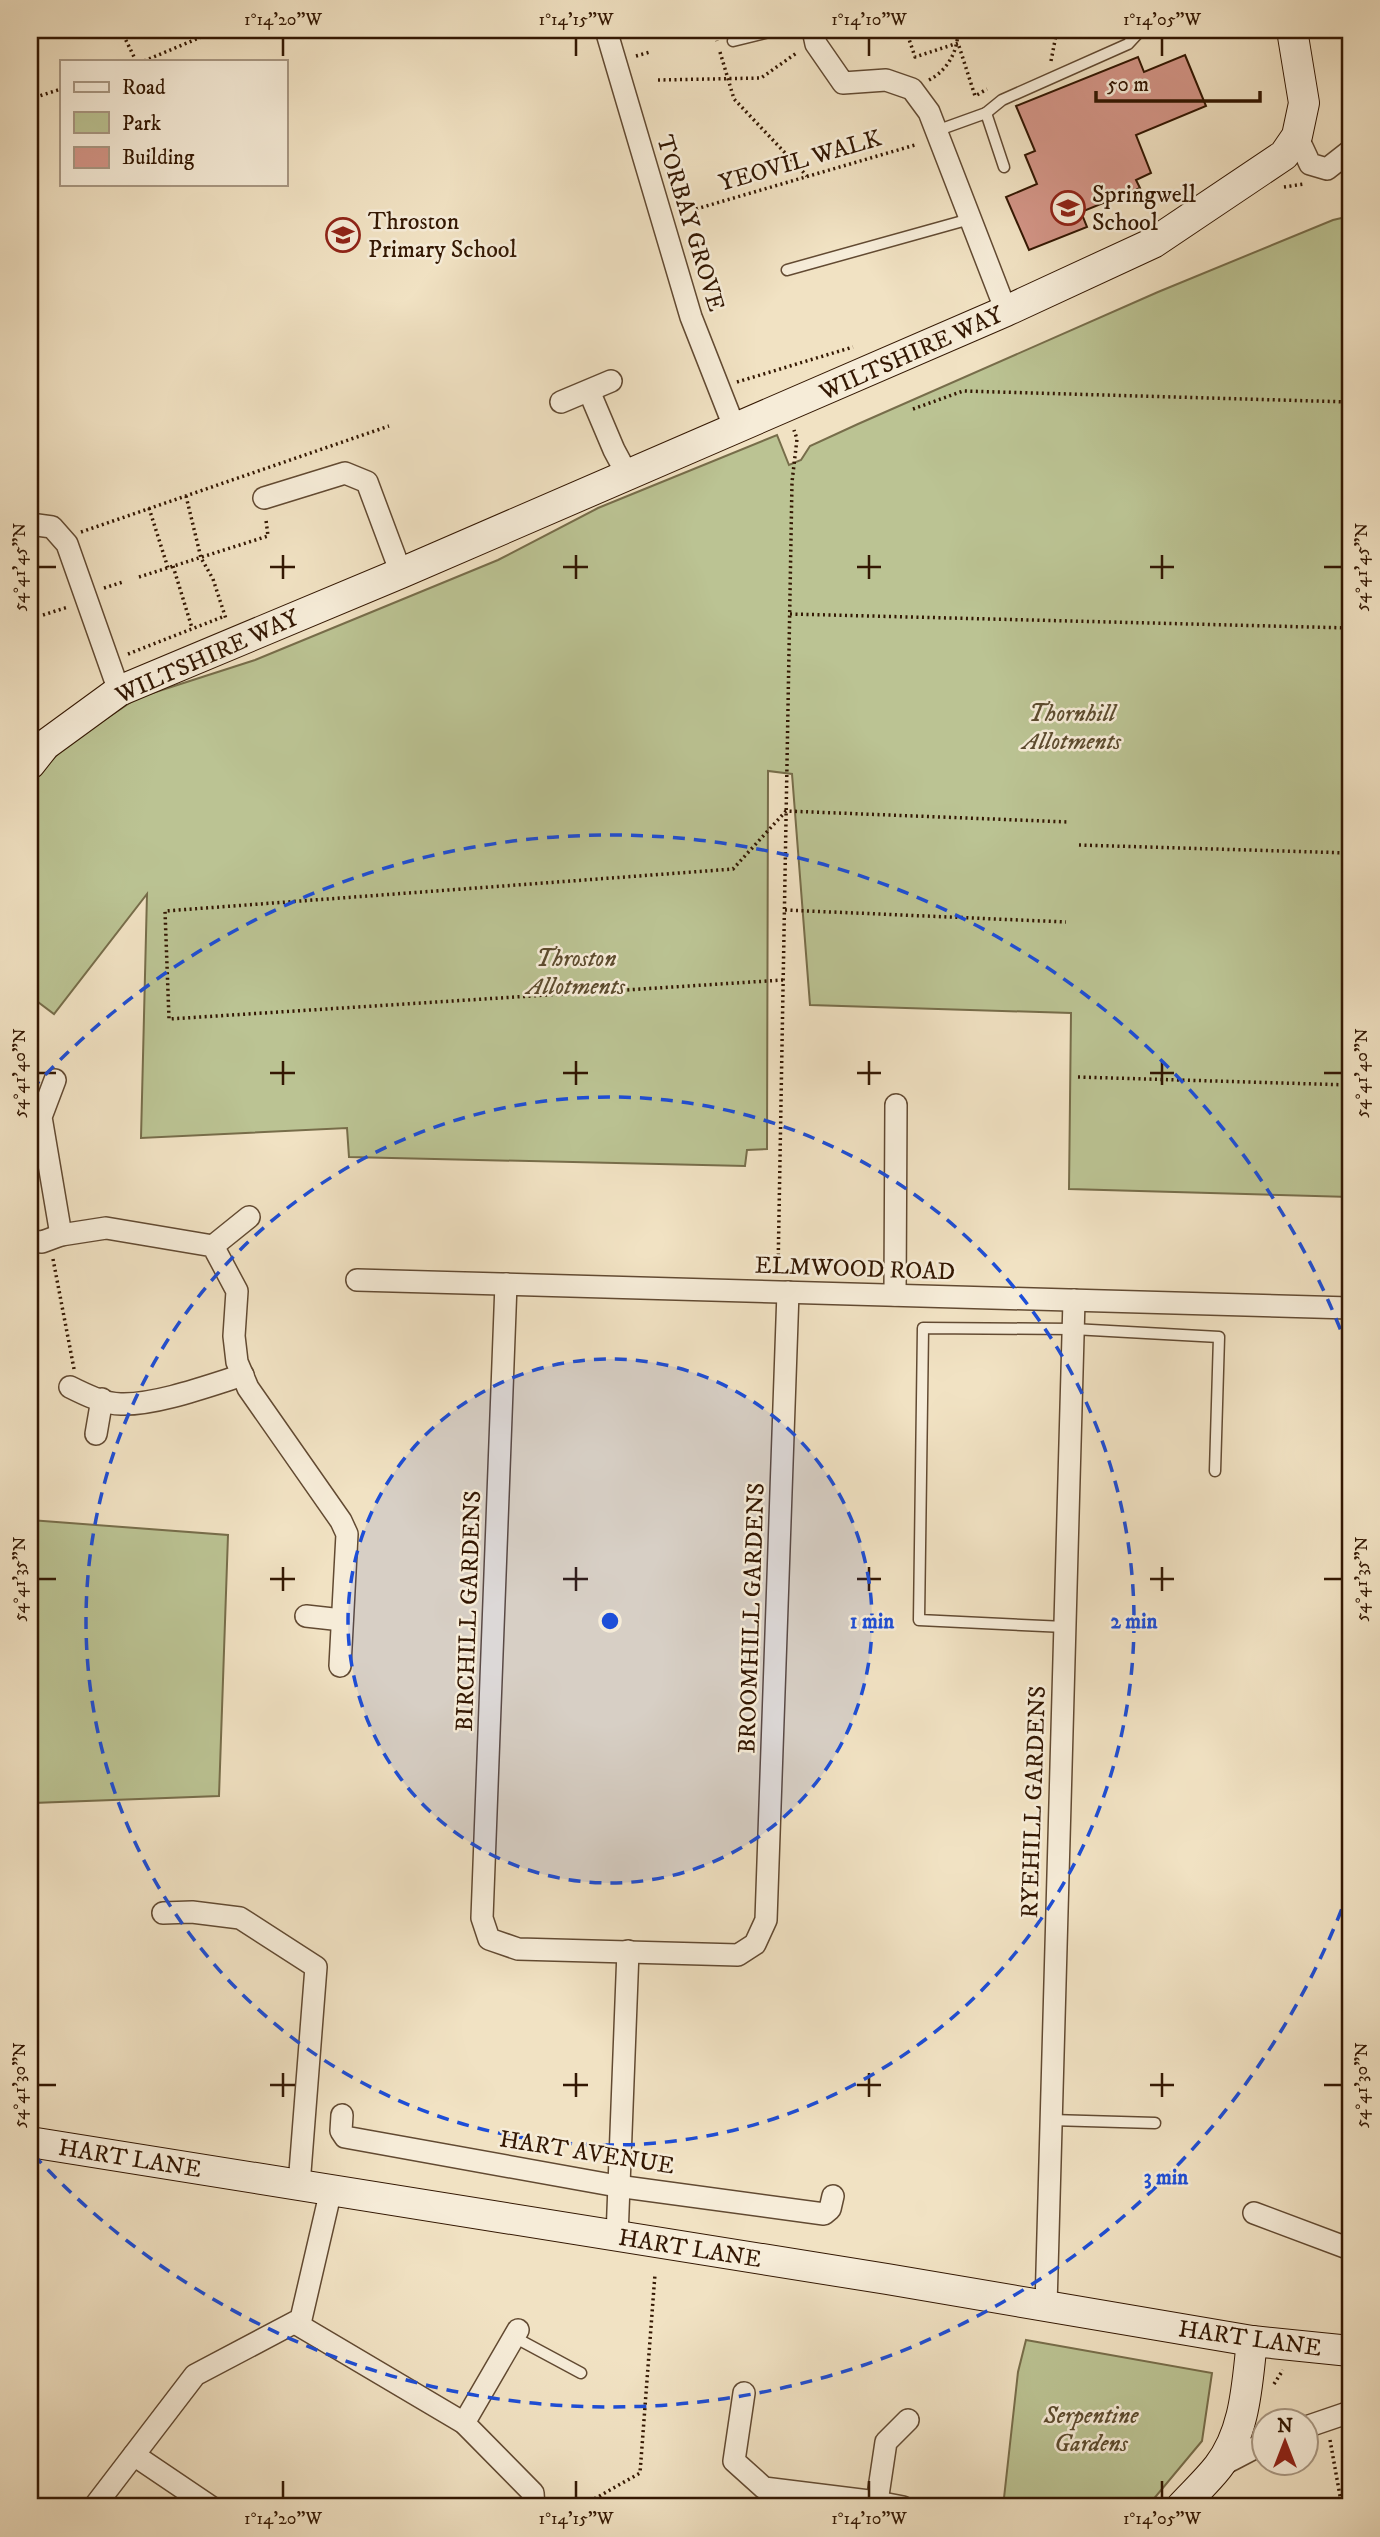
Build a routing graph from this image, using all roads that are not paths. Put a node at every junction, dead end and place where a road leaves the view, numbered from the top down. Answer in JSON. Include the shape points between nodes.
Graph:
{"nodes":[{"id":1,"x":606,"y":30,"type":"edge"},
{"id":2,"x":777,"y":30,"type":"edge"},
{"id":3,"x":813,"y":30,"type":"edge"},
{"id":4,"x":1141,"y":30,"type":"edge"},
{"id":5,"x":1292,"y":30,"type":"edge"},
{"id":6,"x":733,"y":41,"type":"dead end"},
{"id":7,"x":986,"y":113,"type":"junction"},
{"id":8,"x":936,"y":131,"type":"junction"},
{"id":9,"x":1297,"y":136,"type":"junction"},
{"id":10,"x":1350,"y":151,"type":"edge"},
{"id":11,"x":1004,"y":167,"type":"dead end"},
{"id":12,"x":970,"y":219,"type":"junction"},
{"id":13,"x":787,"y":270,"type":"dead end"},
{"id":14,"x":1006,"y":311,"type":"junction"},
{"id":15,"x":611,"y":381,"type":"dead end"},
{"id":16,"x":589,"y":391,"type":"junction"},
{"id":17,"x":561,"y":402,"type":"dead end"},
{"id":18,"x":736,"y":429,"type":"junction"},
{"id":19,"x":628,"y":476,"type":"junction"},
{"id":20,"x":264,"y":498,"type":"dead end"},
{"id":21,"x":30,"y":524,"type":"edge"},
{"id":22,"x":401,"y":573,"type":"junction"},
{"id":23,"x":119,"y":691,"type":"junction"},
{"id":24,"x":30,"y":764,"type":"edge"},
{"id":25,"x":55,"y":1080,"type":"dead end"},
{"id":26,"x":896,"y":1104,"type":"dead end"},
{"id":27,"x":35,"y":1115,"type":"edge"},
{"id":28,"x":249,"y":1217,"type":"dead end"},
{"id":29,"x":47,"y":1239,"type":"edge"},
{"id":30,"x":213,"y":1245,"type":"junction"},
{"id":31,"x":357,"y":1280,"type":"dead end"},
{"id":32,"x":506,"y":1284,"type":"junction"},
{"id":33,"x":783,"y":1292,"type":"junction"},
{"id":34,"x":895,"y":1295,"type":"junction"},
{"id":35,"x":1074,"y":1300,"type":"junction"},
{"id":36,"x":1350,"y":1307,"type":"edge"},
{"id":37,"x":1073,"y":1329,"type":"junction"},
{"id":38,"x":243,"y":1375,"type":"junction"},
{"id":39,"x":74,"y":1389,"type":"road end"},
{"id":40,"x":102,"y":1399,"type":"junction"},
{"id":41,"x":96,"y":1434,"type":"dead end"},
{"id":42,"x":1215,"y":1471,"type":"dead end"},
{"id":43,"x":306,"y":1616,"type":"dead end"},
{"id":44,"x":342,"y":1620,"type":"junction"},
{"id":45,"x":1065,"y":1627,"type":"junction"},
{"id":46,"x":340,"y":1666,"type":"dead end"},
{"id":47,"x":163,"y":1913,"type":"dead end"},
{"id":48,"x":628,"y":1951,"type":"junction"},
{"id":49,"x":342,"y":2115,"type":"dead end"},
{"id":50,"x":1051,"y":2120,"type":"junction"},
{"id":51,"x":1155,"y":2123,"type":"dead end"},
{"id":52,"x":30,"y":2142,"type":"edge"},
{"id":53,"x":299,"y":2185,"type":"junction"},
{"id":54,"x":617,"y":2186,"type":"junction"},
{"id":55,"x":331,"y":2190,"type":"junction"},
{"id":56,"x":833,"y":2196,"type":"dead end"},
{"id":57,"x":1254,"y":2213,"type":"dead end"},
{"id":58,"x":617,"y":2237,"type":"junction"},
{"id":59,"x":1350,"y":2249,"type":"edge"},
{"id":60,"x":1046,"y":2306,"type":"junction"},
{"id":61,"x":295,"y":2323,"type":"junction"},
{"id":62,"x":516,"y":2333,"type":"joint"},
{"id":63,"x":1252,"y":2340,"type":"junction"},
{"id":64,"x":1350,"y":2351,"type":"edge"},
{"id":65,"x":581,"y":2373,"type":"dead end"},
{"id":66,"x":744,"y":2393,"type":"dead end"},
{"id":67,"x":1350,"y":2412,"type":"edge"},
{"id":68,"x":908,"y":2420,"type":"dead end"},
{"id":69,"x":1320,"y":2422,"type":"edge"},
{"id":70,"x":464,"y":2423,"type":"junction"},
{"id":71,"x":1250,"y":2451,"type":"edge"},
{"id":72,"x":134,"y":2455,"type":"junction"},
{"id":73,"x":1218,"y":2467,"type":"junction"},
{"id":74,"x":877,"y":2502,"type":"junction"},
{"id":75,"x":94,"y":2507,"type":"edge"},
{"id":76,"x":211,"y":2507,"type":"edge"},
{"id":77,"x":534,"y":2507,"type":"edge"},
{"id":78,"x":903,"y":2507,"type":"edge"},
{"id":79,"x":1181,"y":2507,"type":"edge"}],
"edges":[{"from":1,"to":18,"type":"street","name":"TORBAY GROVE","via":[[691,317]]},
{"from":2,"to":6,"type":"lane"},
{"from":3,"to":8,"type":"street","via":[[816,44],[843,83],[886,80],[912,89],[929,111]]},
{"from":4,"to":7,"type":"lane","via":[[1128,44],[1002,100]]},
{"from":5,"to":9,"type":"street","via":[[1304,103]]},
{"from":7,"to":8,"type":"lane"},
{"from":7,"to":11,"type":"lane"},
{"from":8,"to":12,"type":"street"},
{"from":9,"to":10,"type":"street","via":[[1310,164],[1327,169]]},
{"from":9,"to":14,"type":"street","name":"WILTSHIRE WAY","via":[[1284,155],[1153,243]]},
{"from":12,"to":13,"type":"lane"},
{"from":12,"to":14,"type":"street"},
{"from":14,"to":18,"type":"street","name":"WILTSHIRE WAY"},
{"from":15,"to":16,"type":"street"},
{"from":16,"to":17,"type":"street"},
{"from":16,"to":19,"type":"street"},
{"from":18,"to":19,"type":"street","name":"WILTSHIRE WAY"},
{"from":19,"to":22,"type":"street","name":"WILTSHIRE WAY"},
{"from":20,"to":22,"type":"street","via":[[345,473],[366,482]]},
{"from":21,"to":23,"type":"street","via":[[52,527],[65,542]]},
{"from":22,"to":23,"type":"street","name":"WILTSHIRE WAY","via":[[229,629],[202,656]]},
{"from":23,"to":24,"type":"street","name":"WILTSHIRE WAY","via":[[45,745]]},
{"from":25,"to":27,"type":"street"},
{"from":26,"to":34,"type":"street"},
{"from":27,"to":29,"type":"street"},
{"from":28,"to":30,"type":"street"},
{"from":29,"to":30,"type":"street","via":[[106,1228]]},
{"from":30,"to":38,"type":"street","via":[[237,1292],[234,1336]]},
{"from":31,"to":32,"type":"street","name":"ELMWOOD ROAD"},
{"from":32,"to":33,"type":"street","name":"ELMWOOD ROAD"},
{"from":32,"to":48,"type":"street","name":"BIRCHILL GARDENS","via":[[482,1918],[489,1939],[518,1949]]},
{"from":33,"to":34,"type":"street","name":"ELMWOOD ROAD"},
{"from":33,"to":48,"type":"street","name":"BROOMHILL GARDENS","via":[[766,1920],[755,1944],[738,1955]]},
{"from":34,"to":35,"type":"street","name":"ELMWOOD ROAD"},
{"from":35,"to":36,"type":"street","name":"ELMWOOD ROAD"},
{"from":35,"to":37,"type":"street","name":"RYEHILL GARDENS"},
{"from":37,"to":42,"type":"lane","via":[[1219,1337]]},
{"from":37,"to":45,"type":"street","name":"RYEHILL GARDENS"},
{"from":37,"to":45,"type":"lane","via":[[923,1328],[919,1620]]},
{"from":38,"to":40,"type":"street","via":[[145,1402],[119,1404]]},
{"from":38,"to":44,"type":"street","via":[[347,1534]]},
{"from":39,"to":40,"type":"street"},
{"from":40,"to":41,"type":"street"},
{"from":43,"to":44,"type":"street"},
{"from":44,"to":46,"type":"street"},
{"from":45,"to":50,"type":"street","name":"RYEHILL GARDENS"},
{"from":47,"to":53,"type":"street","via":[[240,1918],[316,1967]]},
{"from":48,"to":54,"type":"street"},
{"from":49,"to":54,"type":"street","name":"HART AVENUE","via":[[345,2137]]},
{"from":50,"to":51,"type":"lane"},
{"from":50,"to":60,"type":"street","name":"RYEHILL GARDENS"},
{"from":52,"to":53,"type":"street","name":"HART LANE"},
{"from":53,"to":55,"type":"street","name":"HART LANE"},
{"from":54,"to":56,"type":"street","name":"HART AVENUE","via":[[824,2214]]},
{"from":54,"to":58,"type":"street"},
{"from":55,"to":58,"type":"street","name":"HART LANE"},
{"from":55,"to":61,"type":"street","via":[[302,2319]]},
{"from":57,"to":59,"type":"street"},
{"from":58,"to":60,"type":"street","name":"HART LANE"},
{"from":60,"to":63,"type":"street","name":"HART LANE"},
{"from":61,"to":70,"type":"street"},
{"from":61,"to":72,"type":"street","via":[[195,2375]]},
{"from":62,"to":65,"type":"lane"},
{"from":62,"to":70,"type":"street"},
{"from":63,"to":64,"type":"street","name":"HART LANE"},
{"from":63,"to":73,"type":"street","via":[[1244,2408]]},
{"from":66,"to":74,"type":"street","via":[[734,2462],[764,2488]]},
{"from":67,"to":69,"type":"street"},
{"from":68,"to":74,"type":"street","via":[[886,2442]]},
{"from":70,"to":77,"type":"street","via":[[533,2493]]},
{"from":71,"to":73,"type":"street"},
{"from":72,"to":75,"type":"street"},
{"from":72,"to":76,"type":"street"},
{"from":73,"to":79,"type":"street"},
{"from":74,"to":78,"type":"street"}]}
